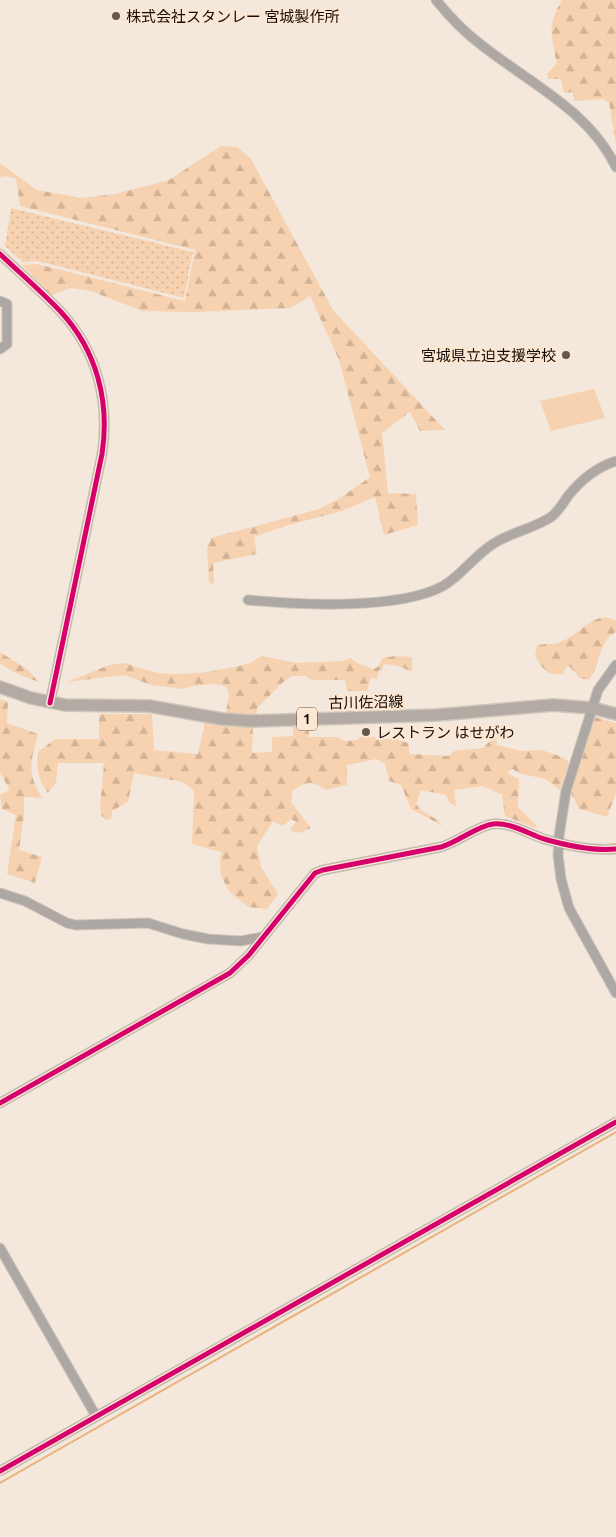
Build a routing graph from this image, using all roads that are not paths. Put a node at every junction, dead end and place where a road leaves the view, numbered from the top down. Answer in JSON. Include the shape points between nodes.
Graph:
{"nodes":[{"id":1,"x":436,"y":0,"type":"edge"},
{"id":2,"x":616,"y":167,"type":"edge"},
{"id":3,"x":0,"y":254,"type":"edge"},
{"id":4,"x":0,"y":301,"type":"edge"},
{"id":5,"x":0,"y":349,"type":"edge"},
{"id":6,"x":616,"y":461,"type":"edge"},
{"id":7,"x":248,"y":600,"type":"dead end"},
{"id":8,"x":616,"y":665,"type":"edge"},
{"id":9,"x":0,"y":687,"type":"edge"},
{"id":10,"x":50,"y":703,"type":"junction"},
{"id":11,"x":592,"y":708,"type":"junction"},
{"id":12,"x":616,"y":714,"type":"edge"},
{"id":13,"x":559,"y":842,"type":"junction"},
{"id":14,"x":616,"y":849,"type":"edge"},
{"id":15,"x":0,"y":893,"type":"edge"},
{"id":16,"x":262,"y":936,"type":"junction"},
{"id":17,"x":616,"y":993,"type":"edge"},
{"id":18,"x":0,"y":1103,"type":"edge"},
{"id":19,"x":616,"y":1122,"type":"edge"},
{"id":20,"x":0,"y":1248,"type":"edge"},
{"id":21,"x":96,"y":1416,"type":"junction"},
{"id":22,"x":0,"y":1471,"type":"edge"}],
"edges":[{"from":1,"to":2,"type":"street","via":[[450,18],[475,40],[581,119],[599,138]]},
{"from":3,"to":10,"type":"street","via":[[60,312],[78,336],[95,369],[104,406],[102,454]]},
{"from":4,"to":5,"type":"street","via":[[7,304],[7,344]]},
{"from":6,"to":7,"type":"street","via":[[598,468],[577,485],[552,516],[497,542],[452,580],[429,592],[368,602],[290,604]]},
{"from":8,"to":11,"type":"street","via":[[598,690]]},
{"from":9,"to":10,"type":"main road","name":"古川佐沼線","number":"1"},
{"from":10,"to":11,"type":"main road","name":"古川佐沼線","number":"1","via":[[149,706],[251,721],[438,715],[553,705]]},
{"from":11,"to":12,"type":"main road","name":"古川佐沼線","number":"1"},
{"from":11,"to":13,"type":"street","via":[[566,791]]},
{"from":13,"to":14,"type":"street"},
{"from":13,"to":16,"type":"street","via":[[494,824],[441,847],[322,870],[315,873]]},
{"from":13,"to":17,"type":"street","via":[[561,879],[569,908]]},
{"from":15,"to":16,"type":"street","via":[[76,925],[148,923],[208,939],[241,941]]},
{"from":16,"to":18,"type":"street","via":[[239,965],[220,978]]},
{"from":19,"to":21,"type":"street"},
{"from":20,"to":21,"type":"street"},
{"from":21,"to":22,"type":"street"}]}
